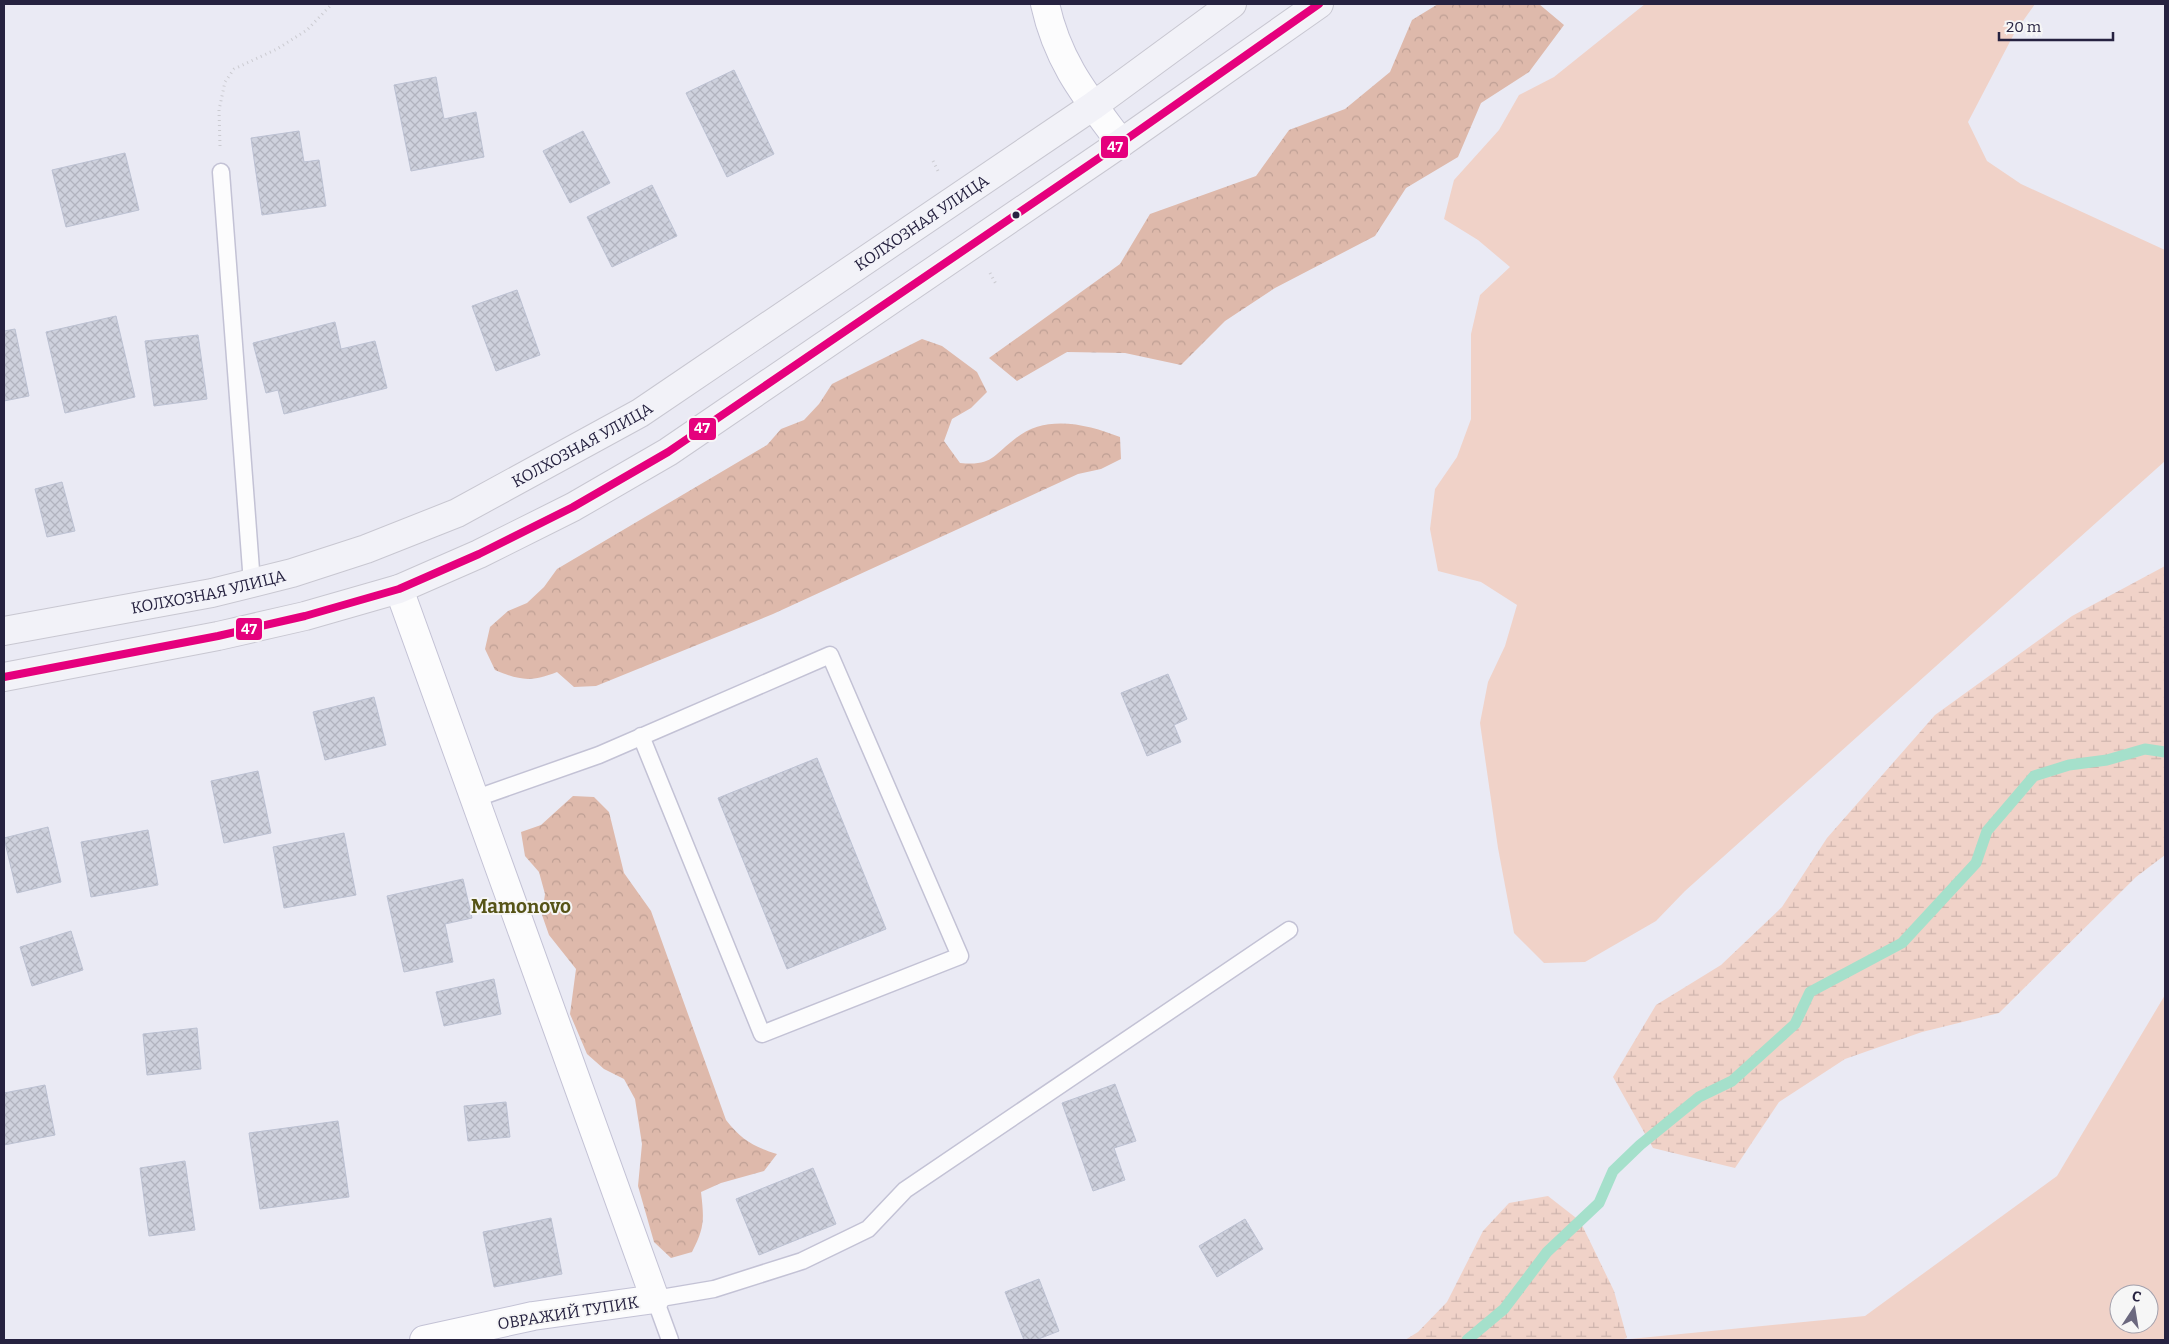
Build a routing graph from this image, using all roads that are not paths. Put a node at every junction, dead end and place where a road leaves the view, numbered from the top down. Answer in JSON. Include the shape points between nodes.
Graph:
{"nodes":[{"id":1,"x":1045,"y":4,"type":"edge"},
{"id":2,"x":1232,"y":4,"type":"edge"},
{"id":3,"x":1319,"y":4,"type":"edge"},
{"id":4,"x":1093,"y":106,"type":"junction"},
{"id":5,"x":1121,"y":143,"type":"junction"},
{"id":6,"x":221,"y":172,"type":"road end"},
{"id":7,"x":252,"y":583,"type":"junction"},
{"id":8,"x":398,"y":589,"type":"junction"},
{"id":9,"x":4,"y":631,"type":"edge"},
{"id":10,"x":4,"y":676,"type":"edge"},
{"id":11,"x":642,"y":736,"type":"junction"},
{"id":12,"x":474,"y":799,"type":"junction"},
{"id":13,"x":1290,"y":930,"type":"dead end"},
{"id":14,"x":655,"y":1298,"type":"junction"},
{"id":15,"x":424,"y":1340,"type":"edge"},
{"id":16,"x":670,"y":1340,"type":"edge"}],
"edges":[{"from":1,"to":4,"type":"street","via":[[1050,27],[1065,64]]},
{"from":2,"to":4,"type":"main road","name":"КОЛХОЗНАЯ УЛИЦА"},
{"from":3,"to":5,"type":"main road"},
{"from":4,"to":5,"type":"street"},
{"from":4,"to":7,"type":"main road","name":"КОЛХОЗНАЯ УЛИЦА","via":[[640,413],[457,513],[366,549]]},
{"from":5,"to":8,"type":"main road","via":[[668,452],[573,507]]},
{"from":6,"to":7,"type":"lane"},
{"from":7,"to":9,"type":"main road","name":"КОЛХОЗНАЯ УЛИЦА"},
{"from":8,"to":10,"type":"main road","via":[[305,616],[218,636]]},
{"from":8,"to":12,"type":"street"},
{"from":11,"to":11,"type":"lane","via":[[762,1034],[960,956],[830,655]]},
{"from":11,"to":12,"type":"lane","via":[[599,755]]},
{"from":12,"to":14,"type":"street"},
{"from":13,"to":14,"type":"lane","via":[[905,1190],[868,1228],[802,1261],[714,1289]]},
{"from":14,"to":15,"type":"street","name":"ОВРАЖИЙ ТУПИК","via":[[533,1316]]},
{"from":14,"to":16,"type":"lane"}]}
